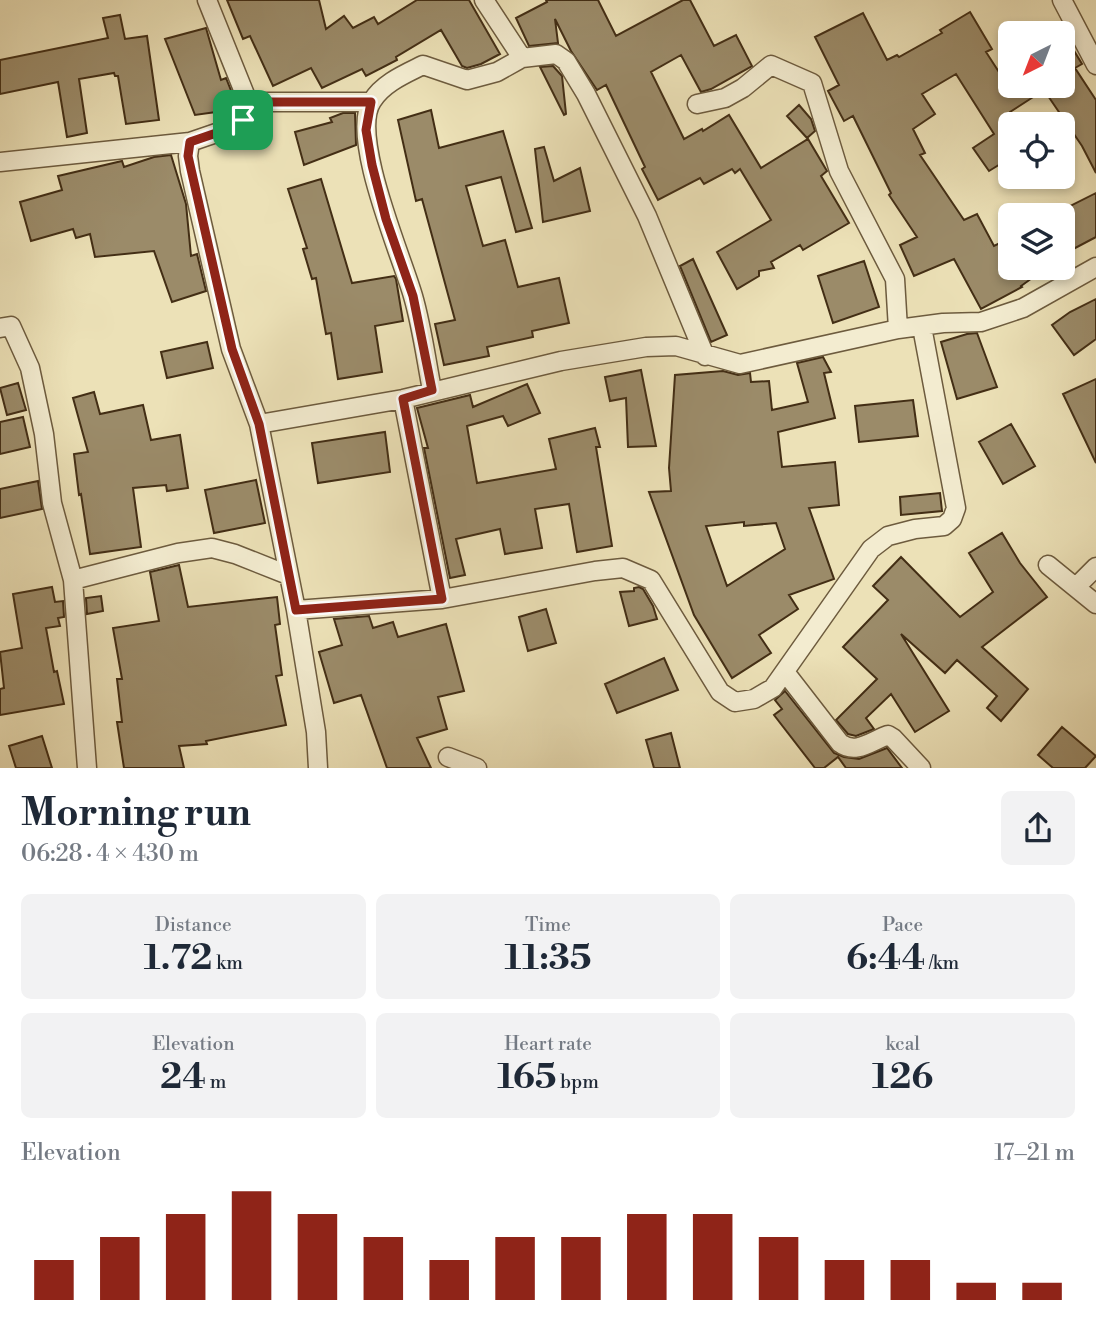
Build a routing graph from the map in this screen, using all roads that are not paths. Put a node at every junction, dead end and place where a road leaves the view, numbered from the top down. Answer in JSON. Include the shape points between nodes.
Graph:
{"nodes":[{"id":1,"x":207,"y":0,"type":"edge"},
{"id":2,"x":484,"y":0,"type":"edge"},
{"id":3,"x":1062,"y":0,"type":"edge"},
{"id":4,"x":522,"y":58,"type":"junction"},
{"id":5,"x":1096,"y":65,"type":"edge"},
{"id":6,"x":248,"y":102,"type":"junction"},
{"id":7,"x":371,"y":102,"type":"junction"},
{"id":8,"x":697,"y":104,"type":"dead end"},
{"id":9,"x":190,"y":142,"type":"junction"},
{"id":10,"x":0,"y":162,"type":"edge"},
{"id":11,"x":1096,"y":267,"type":"edge"},
{"id":12,"x":922,"y":327,"type":"junction"},
{"id":13,"x":0,"y":328,"type":"edge"},
{"id":14,"x":898,"y":329,"type":"junction"},
{"id":15,"x":705,"y":356,"type":"junction"},
{"id":16,"x":432,"y":390,"type":"junction"},
{"id":17,"x":403,"y":399,"type":"junction"},
{"id":18,"x":259,"y":424,"type":"junction"},
{"id":19,"x":1048,"y":565,"type":"dead end"},
{"id":20,"x":1096,"y":567,"type":"edge"},
{"id":21,"x":288,"y":575,"type":"junction"},
{"id":22,"x":73,"y":580,"type":"junction"},
{"id":23,"x":1076,"y":587,"type":"junction"},
{"id":24,"x":442,"y":599,"type":"junction"},
{"id":25,"x":1096,"y":604,"type":"edge"},
{"id":26,"x":296,"y":610,"type":"junction"},
{"id":27,"x":785,"y":672,"type":"junction"},
{"id":28,"x":447,"y":757,"type":"dead end"},
{"id":29,"x":87,"y":768,"type":"edge"},
{"id":30,"x":318,"y":768,"type":"edge"},
{"id":31,"x":477,"y":768,"type":"edge"},
{"id":32,"x":922,"y":768,"type":"edge"}],
"edges":[{"from":1,"to":6,"type":"street"},
{"from":2,"to":4,"type":"street"},
{"from":3,"to":5,"type":"street"},
{"from":4,"to":7,"type":"street","via":[[497,72],[467,80],[424,65],[395,78]]},
{"from":4,"to":15,"type":"street","via":[[555,54],[566,61],[648,216]]},
{"from":6,"to":7,"type":"street"},
{"from":6,"to":9,"type":"street","via":[[243,120]]},
{"from":7,"to":16,"type":"street","via":[[366,130],[372,165],[413,296]]},
{"from":8,"to":14,"type":"street","via":[[725,98],[771,65],[812,83],[839,172],[895,279]]},
{"from":9,"to":10,"type":"street"},
{"from":9,"to":18,"type":"street","via":[[190,170],[232,349]]},
{"from":11,"to":12,"type":"street","via":[[1023,308],[981,322]]},
{"from":12,"to":14,"type":"street"},
{"from":12,"to":27,"type":"street","via":[[956,508],[952,519],[944,526],[888,536],[871,549]]},
{"from":13,"to":22,"type":"street","via":[[11,326],[30,368],[52,503]]},
{"from":14,"to":15,"type":"street","via":[[740,364]]},
{"from":15,"to":16,"type":"street","via":[[676,346],[646,347],[561,360]]},
{"from":16,"to":17,"type":"street"},
{"from":17,"to":18,"type":"street"},
{"from":17,"to":24,"type":"street"},
{"from":18,"to":21,"type":"street"},
{"from":19,"to":23,"type":"street"},
{"from":20,"to":23,"type":"street"},
{"from":21,"to":22,"type":"street","via":[[212,548]]},
{"from":21,"to":26,"type":"street"},
{"from":22,"to":29,"type":"street"},
{"from":23,"to":25,"type":"street"},
{"from":24,"to":26,"type":"street"},
{"from":24,"to":27,"type":"street","via":[[623,568],[652,580],[720,692],[735,702],[754,699],[773,688]]},
{"from":26,"to":30,"type":"street"},
{"from":27,"to":32,"type":"street","via":[[840,743],[855,749],[888,735]]},
{"from":28,"to":31,"type":"street"}]}
